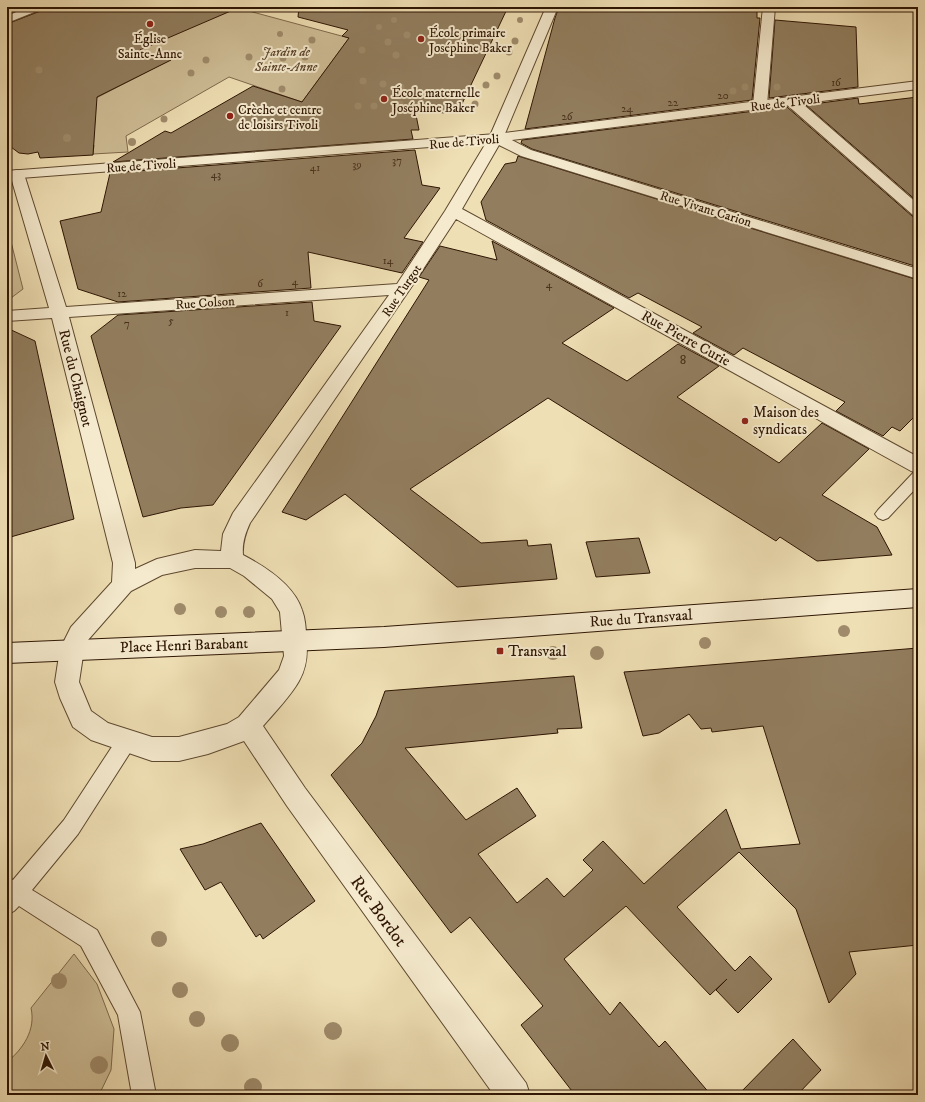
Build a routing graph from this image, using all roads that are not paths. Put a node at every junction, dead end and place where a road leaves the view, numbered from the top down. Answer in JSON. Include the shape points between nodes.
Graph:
{"nodes":[{"id":1,"x":38,"y":7,"type":"edge"},
{"id":2,"x":552,"y":7,"type":"edge"},
{"id":3,"x":769,"y":7,"type":"edge"},
{"id":4,"x":7,"y":20,"type":"edge"},
{"id":5,"x":918,"y":85,"type":"edge"},
{"id":6,"x":791,"y":101,"type":"junction"},
{"id":7,"x":760,"y":105,"type":"junction"},
{"id":8,"x":496,"y":138,"type":"junction"},
{"id":9,"x":12,"y":174,"type":"edge"},
{"id":10,"x":453,"y":211,"type":"junction"},
{"id":11,"x":918,"y":212,"type":"edge"},
{"id":12,"x":918,"y":274,"type":"edge"},
{"id":13,"x":402,"y":289,"type":"junction"},
{"id":14,"x":59,"y":312,"type":"junction"},
{"id":15,"x":7,"y":316,"type":"edge"},
{"id":16,"x":918,"y":466,"type":"edge"},
{"id":17,"x":918,"y":477,"type":"edge"},
{"id":18,"x":883,"y":514,"type":"dead end"},
{"id":19,"x":233,"y":560,"type":"junction"},
{"id":20,"x":123,"y":585,"type":"junction"},
{"id":21,"x":918,"y":598,"type":"edge"},
{"id":22,"x":364,"y":638,"type":"joint"},
{"id":23,"x":296,"y":640,"type":"junction"},
{"id":24,"x":72,"y":649,"type":"junction"},
{"id":25,"x":9,"y":653,"type":"edge"},
{"id":26,"x":248,"y":725,"type":"junction"},
{"id":27,"x":126,"y":742,"type":"junction"},
{"id":28,"x":10,"y":895,"type":"edge"},
{"id":29,"x":144,"y":1095,"type":"edge"},
{"id":30,"x":514,"y":1095,"type":"edge"}],
"edges":[{"from":1,"to":4,"type":"street"},
{"from":2,"to":8,"type":"street","name":"Rue Turgot"},
{"from":3,"to":7,"type":"street"},
{"from":5,"to":6,"type":"street","name":"Rue de Tivoli"},
{"from":6,"to":7,"type":"street","name":"Rue de Tivoli"},
{"from":6,"to":11,"type":"street"},
{"from":7,"to":8,"type":"street","name":"Rue de Tivoli"},
{"from":8,"to":9,"type":"street","name":"Rue de Tivoli"},
{"from":8,"to":10,"type":"street","name":"Rue Turgot"},
{"from":8,"to":12,"type":"street","name":"Rue Vivant Carion","via":[[526,153]]},
{"from":9,"to":14,"type":"street","name":"Rue du Chaignot"},
{"from":10,"to":13,"type":"street","name":"Rue Turgot"},
{"from":10,"to":16,"type":"street","name":"Rue Pierre Curie"},
{"from":13,"to":14,"type":"street","name":"Rue Colson"},
{"from":13,"to":19,"type":"street","name":"Rue Turgot","via":[[241,520],[233,535]]},
{"from":14,"to":15,"type":"street","name":"Rue Colson"},
{"from":14,"to":20,"type":"street","name":"Rue du Chaignot","via":[[124,563]]},
{"from":17,"to":18,"type":"lane"},
{"from":19,"to":20,"type":"street","via":[[195,559],[157,568]]},
{"from":19,"to":23,"type":"street","via":[[252,570],[280,592],[291,610]]},
{"from":20,"to":24,"type":"street","via":[[79,634]]},
{"from":21,"to":22,"type":"street","name":"Rue du Transvaal"},
{"from":22,"to":23,"type":"street","name":"Place Henri Barabant"},
{"from":23,"to":24,"type":"street","name":"Place Henri Barabant"},
{"from":23,"to":26,"type":"street","via":[[296,656],[290,675]]},
{"from":24,"to":25,"type":"street","name":"Place Henri Barabant"},
{"from":24,"to":27,"type":"street","via":[[66,682],[82,719],[100,732]]},
{"from":26,"to":27,"type":"street","via":[[235,733],[208,742],[179,748],[152,749]]},
{"from":26,"to":30,"type":"street","name":"Rue Bordot","via":[[296,797]]},
{"from":27,"to":28,"type":"lane","via":[[71,827]]},
{"from":28,"to":29,"type":"lane","via":[[89,938],[129,1012]]}]}
